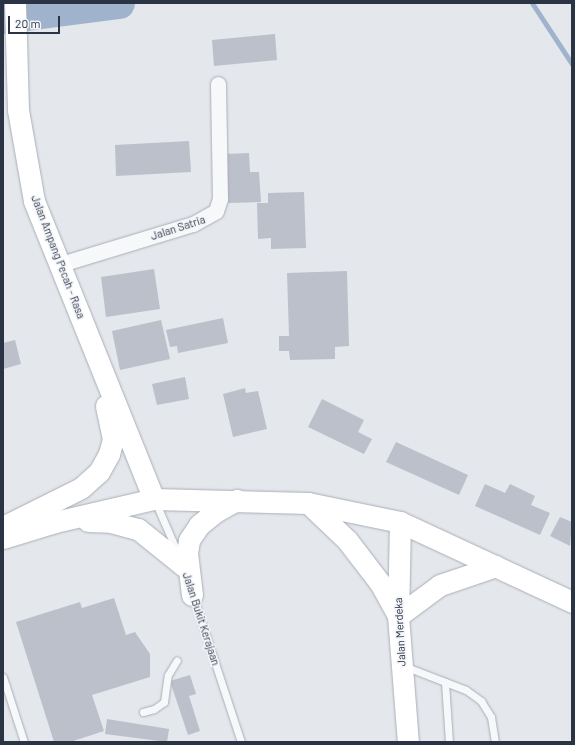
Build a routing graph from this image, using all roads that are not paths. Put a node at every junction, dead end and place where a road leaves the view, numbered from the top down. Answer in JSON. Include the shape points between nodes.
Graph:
{"nodes":[{"id":1,"x":15,"y":3,"type":"edge"},
{"id":2,"x":218,"y":84,"type":"dead end"},
{"id":3,"x":61,"y":264,"type":"junction"},
{"id":4,"x":90,"y":342,"type":"junction"},
{"id":5,"x":154,"y":499,"type":"junction"},
{"id":6,"x":240,"y":499,"type":"junction"},
{"id":7,"x":308,"y":503,"type":"junction"},
{"id":8,"x":55,"y":522,"type":"junction"},
{"id":9,"x":400,"y":522,"type":"junction"},
{"id":10,"x":3,"y":527,"type":"edge"},
{"id":11,"x":3,"y":538,"type":"edge"},
{"id":12,"x":184,"y":566,"type":"junction"},
{"id":13,"x":496,"y":566,"type":"junction"},
{"id":14,"x":192,"y":595,"type":"junction"},
{"id":15,"x":572,"y":602,"type":"edge"},
{"id":16,"x":398,"y":616,"type":"junction"},
{"id":17,"x":177,"y":660,"type":"dead end"},
{"id":18,"x":402,"y":665,"type":"junction"},
{"id":19,"x":3,"y":677,"type":"edge"},
{"id":20,"x":445,"y":682,"type":"junction"},
{"id":21,"x":143,"y":712,"type":"dead end"},
{"id":22,"x":24,"y":742,"type":"edge"},
{"id":23,"x":241,"y":742,"type":"edge"},
{"id":24,"x":408,"y":742,"type":"edge"},
{"id":25,"x":449,"y":742,"type":"edge"},
{"id":26,"x":495,"y":742,"type":"edge"}],
"edges":[{"from":1,"to":3,"type":"main road","name":"Jalan Ampang Pecah - Rasa","via":[[18,110],[24,154],[34,201]]},
{"from":2,"to":3,"type":"street","name":"Jalan Satria","via":[[220,199],[216,211],[193,224]]},
{"from":3,"to":4,"type":"main road","name":"Jalan Ampang Pecah - Rasa"},
{"from":4,"to":5,"type":"main road","name":"Jalan Ampang Pecah - Rasa"},
{"from":4,"to":10,"type":"main road","via":[[111,422],[113,439],[110,454],[99,472],[81,488]]},
{"from":5,"to":6,"type":"main road"},
{"from":5,"to":8,"type":"main road"},
{"from":5,"to":12,"type":"lane","name":"Jalan Bukit Kerajaan"},
{"from":6,"to":7,"type":"main road"},
{"from":6,"to":14,"type":"main road","via":[[215,512],[199,525],[189,540],[187,553]]},
{"from":7,"to":9,"type":"main road"},
{"from":7,"to":16,"type":"main road","via":[[347,540],[380,583]]},
{"from":8,"to":11,"type":"main road"},
{"from":8,"to":12,"type":"main road","via":[[125,524],[138,529]]},
{"from":9,"to":13,"type":"main road"},
{"from":9,"to":16,"type":"main road","name":"Jalan Merdeka"},
{"from":12,"to":14,"type":"lane","name":"Jalan Bukit Kerajaan"},
{"from":13,"to":15,"type":"main road"},
{"from":13,"to":16,"type":"main road","via":[[440,585]]},
{"from":14,"to":23,"type":"lane","name":"Jalan Bukit Kerajaan"},
{"from":16,"to":18,"type":"main road","name":"Jalan Merdeka"},
{"from":17,"to":21,"type":"lane","via":[[168,675],[164,702],[154,709]]},
{"from":18,"to":20,"type":"lane"},
{"from":18,"to":24,"type":"main road","name":"Jalan Merdeka"},
{"from":19,"to":22,"type":"lane"},
{"from":20,"to":25,"type":"lane"},
{"from":20,"to":26,"type":"lane","via":[[466,690],[481,701],[491,717]]}]}
